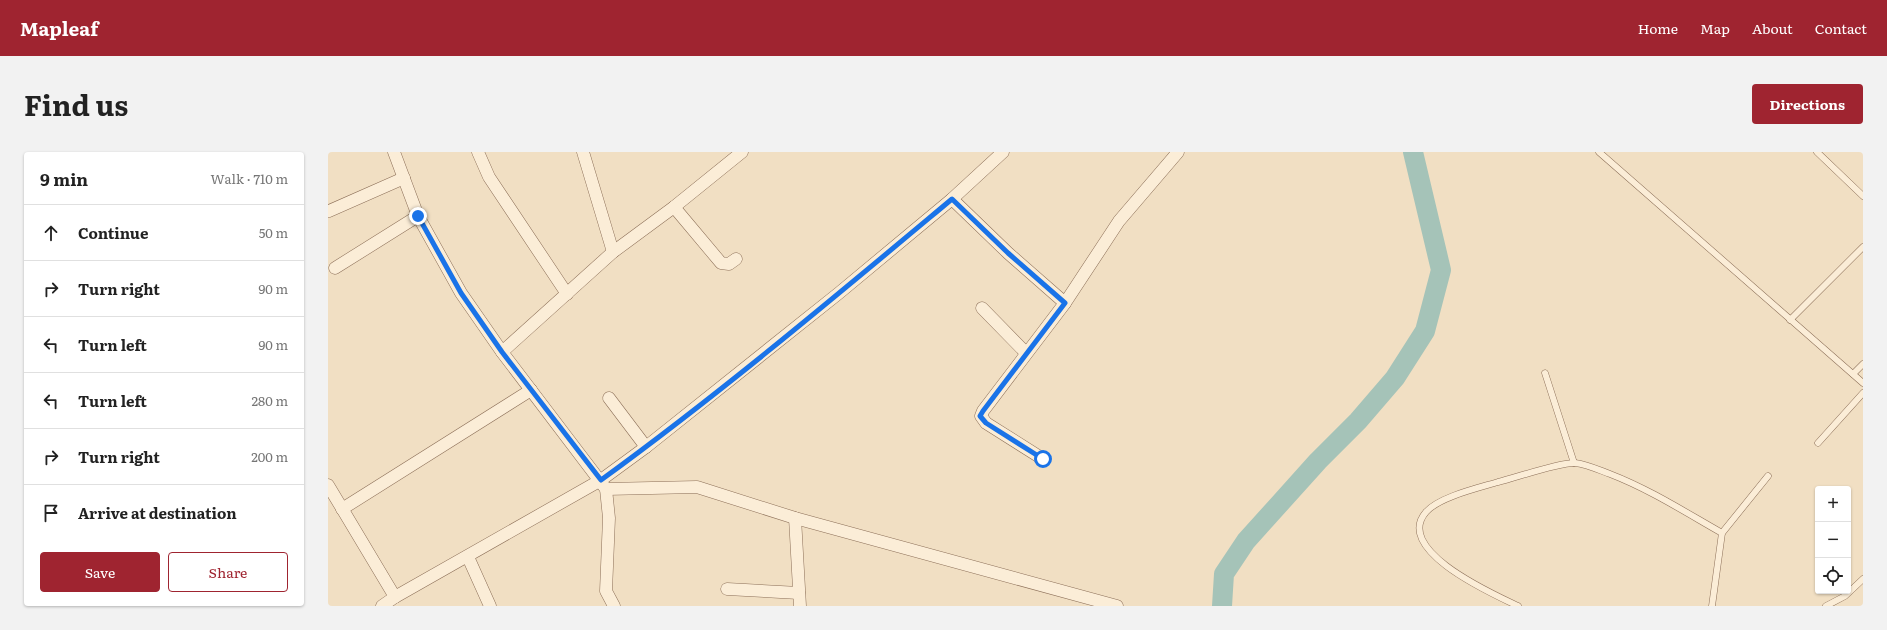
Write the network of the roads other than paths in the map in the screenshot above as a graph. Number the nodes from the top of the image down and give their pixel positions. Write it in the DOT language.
graph roads {
  1 [pos="394,152"];
  2 [pos="478,152"];
  3 [pos="583,152"];
  4 [pos="742,152"];
  5 [pos="1003,152"];
  6 [pos="1178,152"];
  7 [pos="1599,152"];
  8 [pos="1817,152"];
  9 [pos="404,178"];
  10 [pos="1863,196"];
  11 [pos="952,199"];
  12 [pos="674,207"];
  13 [pos="329,212"];
  14 [pos="418,216"];
  15 [pos="1863,246"];
  16 [pos="613,252"];
  17 [pos="736,259"];
  18 [pos="335,268"];
  19 [pos="567,294"];
  20 [pos="1065,303"];
  21 [pos="982,308"];
  22 [pos="1790,320"];
  23 [pos="502,352"];
  24 [pos="1026,353"];
  25 [pos="1863,364"];
  26 [pos="1545,374"];
  27 [pos="1853,374"];
  28 [pos="1863,383"];
  29 [pos="532,390"];
  30 [pos="1863,393"];
  31 [pos="609,398"];
  32 [pos="1818,443"];
  33 [pos="646,447"];
  34 [pos="1043,459"];
  35 [pos="1574,463"];
  36 [pos="1768,476"];
  37 [pos="328,485"];
  38 [pos="603,485"];
  39 [pos="342,509"];
  40 [pos="795,518"];
  41 [pos="1722,533"];
  42 [pos="468,557"];
  43 [pos="1863,579"];
  44 [pos="727,589"];
  45 [pos="799,593"];
  46 [pos="395,597"];
  47 [pos="382,606"];
  48 [pos="490,606"];
  49 [pos="614,606"];
  50 [pos="800,606"];
  51 [pos="1117,606"];
  52 [pos="1518,606"];
  53 [pos="1712,606"];
  54 [pos="1826,606"];
  1 -- 9 [label="street"];
  2 -- 19 [label="street"];
  3 -- 16 [label="street"];
  4 -- 12 [label="street"];
  5 -- 11 [label="street"];
  6 -- 20 [label="street"];
  7 -- 22 [label="lane"];
  8 -- 10 [label="lane"];
  9 -- 13 [label="street"];
  9 -- 14 [label="street"];
  11 -- 20 [label="street"];
  11 -- 33 [label="street"];
  12 -- 16 [label="street"];
  12 -- 17 [label="street"];
  14 -- 18 [label="street"];
  14 -- 23 [label="street"];
  15 -- 22 [label="lane"];
  16 -- 19 [label="street"];
  19 -- 23 [label="street"];
  20 -- 24 [label="street"];
  21 -- 24 [label="street"];
  22 -- 27 [label="lane"];
  23 -- 29 [label="street"];
  24 -- 34 [label="street"];
  25 -- 27 [label="lane"];
  26 -- 35 [label="lane"];
  27 -- 28 [label="lane"];
  29 -- 38 [label="street"];
  29 -- 39 [label="street"];
  30 -- 32 [label="lane"];
  31 -- 33 [label="street"];
  33 -- 38 [label="street"];
  35 -- 41 [label="lane"];
  35 -- 52 [label="lane"];
  36 -- 41 [label="lane"];
  37 -- 39 [label="street"];
  38 -- 40 [label="street"];
  38 -- 42 [label="street"];
  38 -- 49 [label="street"];
  39 -- 46 [label="street"];
  40 -- 45 [label="street"];
  40 -- 51 [label="street"];
  41 -- 53 [label="lane"];
  42 -- 46 [label="street"];
  42 -- 48 [label="street"];
  43 -- 54 [label="lane"];
  44 -- 45 [label="street"];
  45 -- 50 [label="street"];
  46 -- 47 [label="street"];
}
